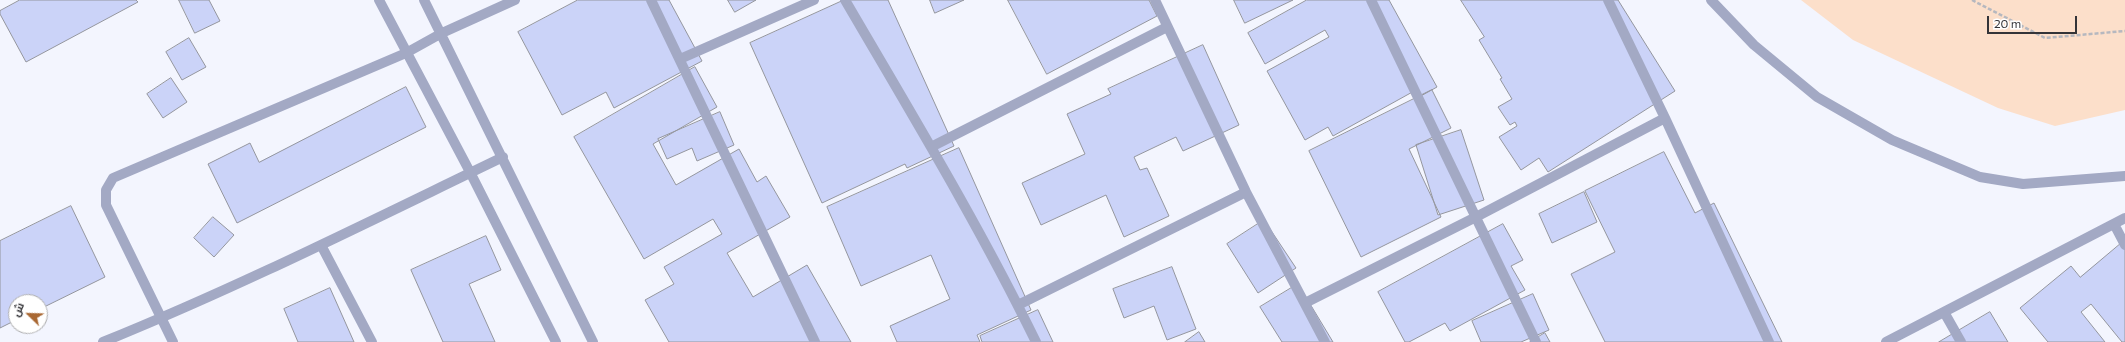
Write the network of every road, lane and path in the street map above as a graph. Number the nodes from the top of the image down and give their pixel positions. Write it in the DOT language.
graph roads {
  1 [pos="379,0"];
  2 [pos="424,0"];
  3 [pos="515,0"];
  4 [pos="651,0"];
  5 [pos="814,0"];
  6 [pos="845,0"];
  7 [pos="1155,0"];
  8 [pos="1371,0"];
  9 [pos="1608,0"];
  10 [pos="1711,0"];
  11 [pos="1972,0"];
  12 [pos="1167,27"];
  13 [pos="2125,31"];
  14 [pos="442,33"];
  15 [pos="406,52"];
  16 [pos="680,59"];
  17 [pos="1665,118"];
  18 [pos="931,147"];
  19 [pos="502,157"];
  20 [pos="470,172"];
  21 [pos="2125,176"];
  22 [pos="1246,192"];
  23 [pos="1476,217"];
  24 [pos="2125,218"];
  25 [pos="2114,224"];
  26 [pos="321,245"];
  27 [pos="2125,245"];
  28 [pos="1305,303"];
  29 [pos="1018,305"];
  30 [pos="1944,312"];
  31 [pos="161,319"];
  32 [pos="103,342"];
  33 [pos="173,342"];
  34 [pos="372,342"];
  35 [pos="556,342"];
  36 [pos="593,342"];
  37 [pos="815,342"];
  38 [pos="1036,342"];
  39 [pos="1324,342"];
  40 [pos="1536,342"];
  41 [pos="1769,342"];
  42 [pos="1886,342"];
  43 [pos="1961,342"];
  1 -- 15 [label="street"];
  2 -- 14 [label="street"];
  3 -- 14 [label="street"];
  4 -- 16 [label="street"];
  5 -- 16 [label="street"];
  6 -- 18 [label="street"];
  7 -- 12 [label="street"];
  8 -- 23 [label="street"];
  9 -- 17 [label="street"];
  10 -- 21 [label="street"];
  11 -- 13 [label="path"];
  12 -- 18 [label="street"];
  12 -- 22 [label="street"];
  14 -- 15 [label="street"];
  14 -- 19 [label="street"];
  15 -- 20 [label="street"];
  15 -- 31 [label="street"];
  16 -- 37 [label="street"];
  17 -- 23 [label="street"];
  17 -- 41 [label="street"];
  18 -- 29 [label="street"];
  19 -- 20 [label="street"];
  19 -- 36 [label="street"];
  20 -- 26 [label="street"];
  20 -- 35 [label="street"];
  22 -- 28 [label="street"];
  22 -- 29 [label="street"];
  23 -- 28 [label="street"];
  23 -- 40 [label="street"];
  24 -- 25 [label="street"];
  25 -- 27 [label="street"];
  25 -- 30 [label="street"];
  26 -- 31 [label="street"];
  26 -- 34 [label="street"];
  28 -- 39 [label="street"];
  29 -- 38 [label="street"];
  30 -- 42 [label="street"];
  30 -- 43 [label="street"];
  31 -- 32 [label="street"];
  31 -- 33 [label="street"];
}
